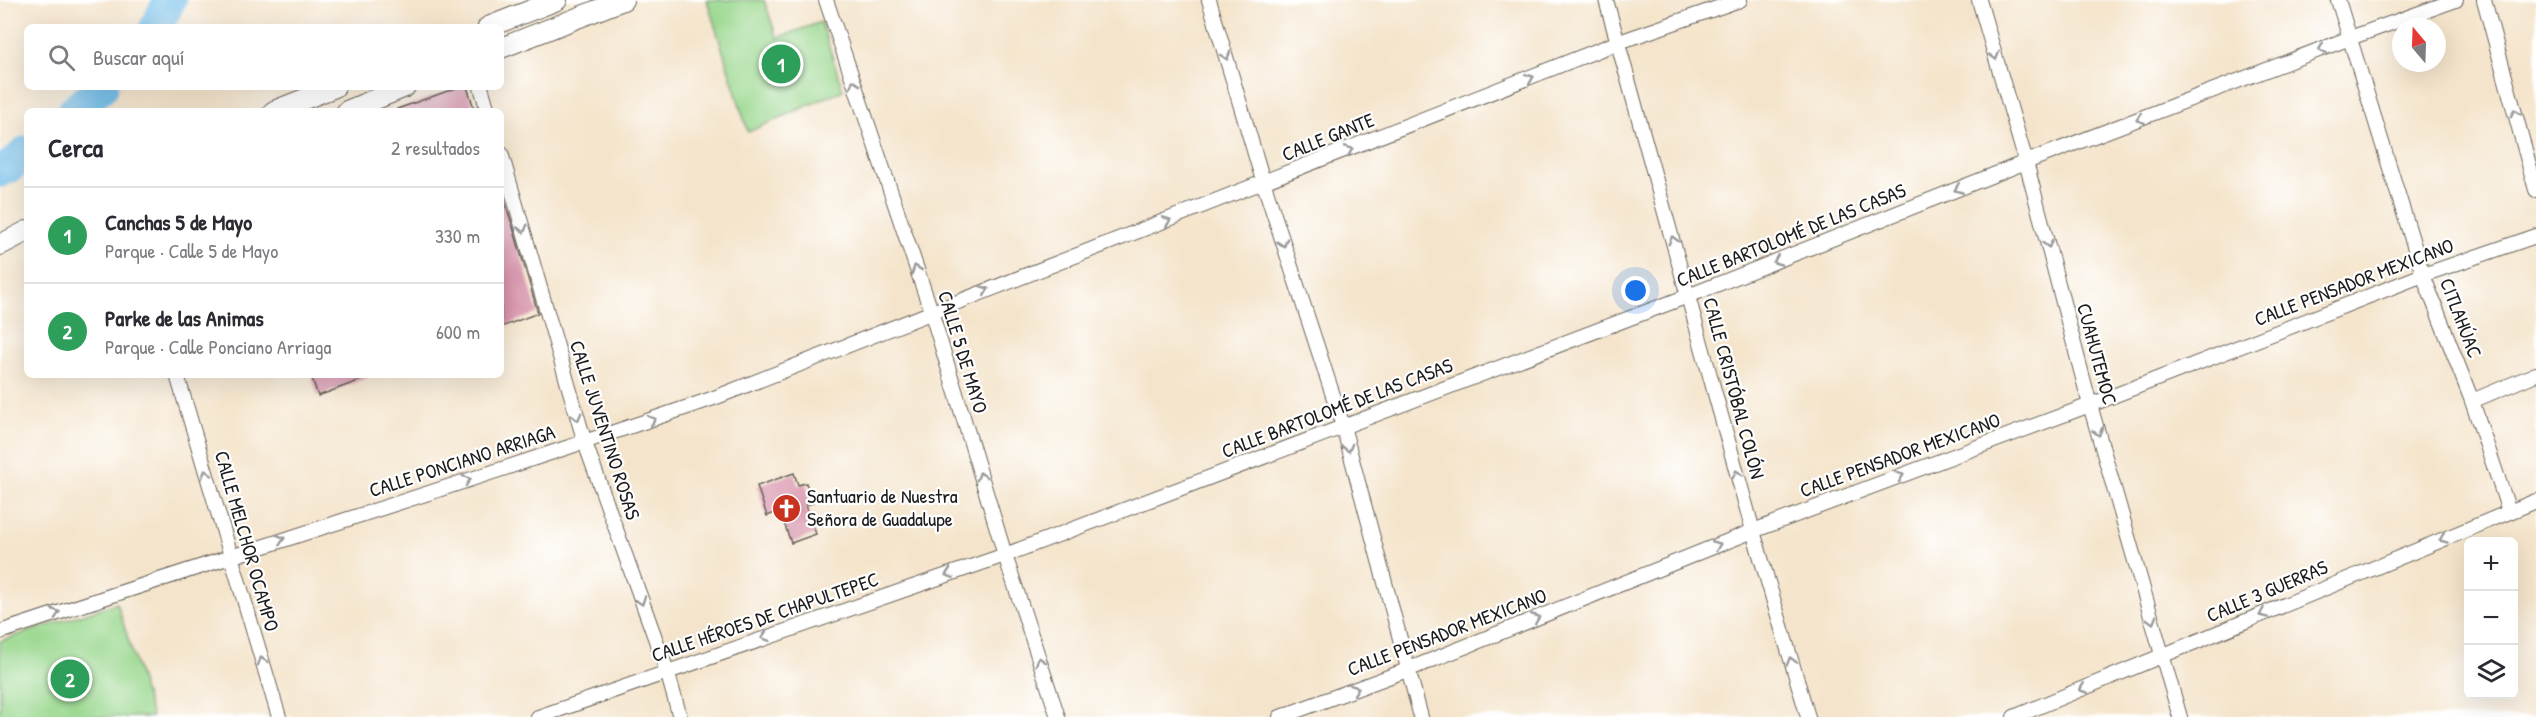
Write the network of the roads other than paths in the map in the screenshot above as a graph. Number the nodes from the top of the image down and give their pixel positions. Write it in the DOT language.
graph roads {
  1 [pos="557,0"];
  2 [pos="623,0"];
  3 [pos="826,0"];
  4 [pos="1209,0"];
  5 [pos="1606,0"];
  6 [pos="1740,0"];
  7 [pos="1979,0"];
  8 [pos="2338,0"];
  9 [pos="2456,0"];
  10 [pos="2484,0"];
  11 [pos="496,24"];
  12 [pos="2350,38"];
  13 [pos="1619,42"];
  14 [pos="504,47"];
  15 [pos="327,90"];
  16 [pos="398,90"];
  17 [pos="482,90"];
  18 [pos="282,108"];
  19 [pos="354,108"];
  20 [pos="487,108"];
  21 [pos="2026,162"];
  22 [pos="504,163"];
  23 [pos="1264,184"];
  24 [pos="2536,190"];
  25 [pos="24,233"];
  26 [pos="2536,236"];
  27 [pos="0,245"];
  28 [pos="2423,275"];
  29 [pos="1688,296"];
  30 [pos="931,311"];
  31 [pos="2536,375"];
  32 [pos="178,378"];
  33 [pos="2472,401"];
  34 [pos="2090,405"];
  35 [pos="1342,426"];
  36 [pos="585,443"];
  37 [pos="2536,501"];
  38 [pos="2510,511"];
  39 [pos="1753,531"];
  40 [pos="230,555"];
  41 [pos="1005,555"];
  42 [pos="0,632"];
  43 [pos="2163,656"];
  44 [pos="1407,670"];
  45 [pos="667,671"];
  46 [pos="279,717"];
  47 [pos="538,717"];
  48 [pos="680,717"];
  49 [pos="1058,717"];
  50 [pos="1280,717"];
  51 [pos="1421,717"];
  52 [pos="1808,717"];
  53 [pos="2014,717"];
  54 [pos="2180,717"];
  1 -- 11 [label="street"];
  2 -- 14 [label="street"];
  30 -- 3 [label="street, CALLE 5 DE MAYO, one-way"];
  4 -- 23 [label="street, one-way"];
  5 -- 13 [label="street, CALLE CRISTÓBAL COLÓN"];
  6 -- 13 [label="street, CALLE GANTE"];
  7 -- 21 [label="street, CUAHUTEMOC, one-way"];
  8 -- 12 [label="street, CITLAHÚAC"];
  9 -- 12 [label="street, CALLE BARTOLOMÉ DE LAS CASAS"];
  24 -- 10 [label="street, one-way"];
  12 -- 21 [label="street, CALLE BARTOLOMÉ DE LAS CASAS, one-way"];
  12 -- 28 [label="street, CITLAHÚAC"];
  23 -- 13 [label="street, CALLE GANTE, one-way"];
  29 -- 13 [label="street, CALLE CRISTÓBAL COLÓN, one-way"];
  15 -- 18 [label="street"];
  16 -- 19 [label="street"];
  17 -- 20 [label="street"];
  21 -- 29 [label="street, CALLE BARTOLOMÉ DE LAS CASAS, one-way"];
  21 -- 34 [label="street, CUAHUTEMOC, one-way"];
  22 -- 36 [label="street, CALLE JUVENTINO ROSAS, one-way"];
  30 -- 23 [label="street, CALLE GANTE, one-way"];
  23 -- 35 [label="street, one-way"];
  25 -- 27 [label="street"];
  26 -- 28 [label="street, CALLE PENSADOR MEXICANO"];
  28 -- 33 [label="street, CITLAHÚAC"];
  28 -- 34 [label="street, CALLE PENSADOR MEXICANO"];
  29 -- 35 [label="street, CALLE BARTOLOMÉ DE LAS CASAS"];
  39 -- 29 [label="street, CALLE CRISTÓBAL COLÓN, one-way"];
  36 -- 30 [label="street, CALLE PONCIANO ARRIAGA, one-way"];
  41 -- 30 [label="street, CALLE 5 DE MAYO, one-way"];
  31 -- 33 [label="street"];
  40 -- 32 [label="street, CALLE MELCHOR OCAMPO, one-way"];
  33 -- 38 [label="street, CITLAHÚAC"];
  39 -- 34 [label="street, CALLE PENSADOR MEXICANO, one-way"];
  34 -- 43 [label="street, CUAHUTEMOC, one-way"];
  35 -- 41 [label="street, CALLE BARTOLOMÉ DE LAS CASAS"];
  35 -- 44 [label="street, one-way"];
  40 -- 36 [label="street, CALLE PONCIANO ARRIAGA, one-way"];
  36 -- 45 [label="street, CALLE JUVENTINO ROSAS, one-way"];
  37 -- 38 [label="street, CALLE 3 GUERRAS"];
  38 -- 43 [label="street, CALLE 3 GUERRAS, one-way"];
  44 -- 39 [label="street, CALLE PENSADOR MEXICANO, one-way"];
  52 -- 39 [label="street, CALLE CRISTÓBAL COLÓN, one-way"];
  42 -- 40 [label="street, CALLE PONCIANO ARRIAGA, one-way"];
  46 -- 40 [label="street, CALLE MELCHOR OCAMPO, one-way"];
  41 -- 45 [label="street, CALLE HÉROES DE CHAPULTEPEC, one-way"];
  49 -- 41 [label="street, CALLE 5 DE MAYO, one-way"];
  43 -- 53 [label="street, CALLE 3 GUERRAS, one-way"];
  43 -- 54 [label="street, CUAHUTEMOC"];
  50 -- 44 [label="street, CALLE PENSADOR MEXICANO, one-way"];
  44 -- 51 [label="street"];
  45 -- 47 [label="street, CALLE HÉROES DE CHAPULTEPEC"];
  45 -- 48 [label="street, CALLE JUVENTINO ROSAS"];
}
